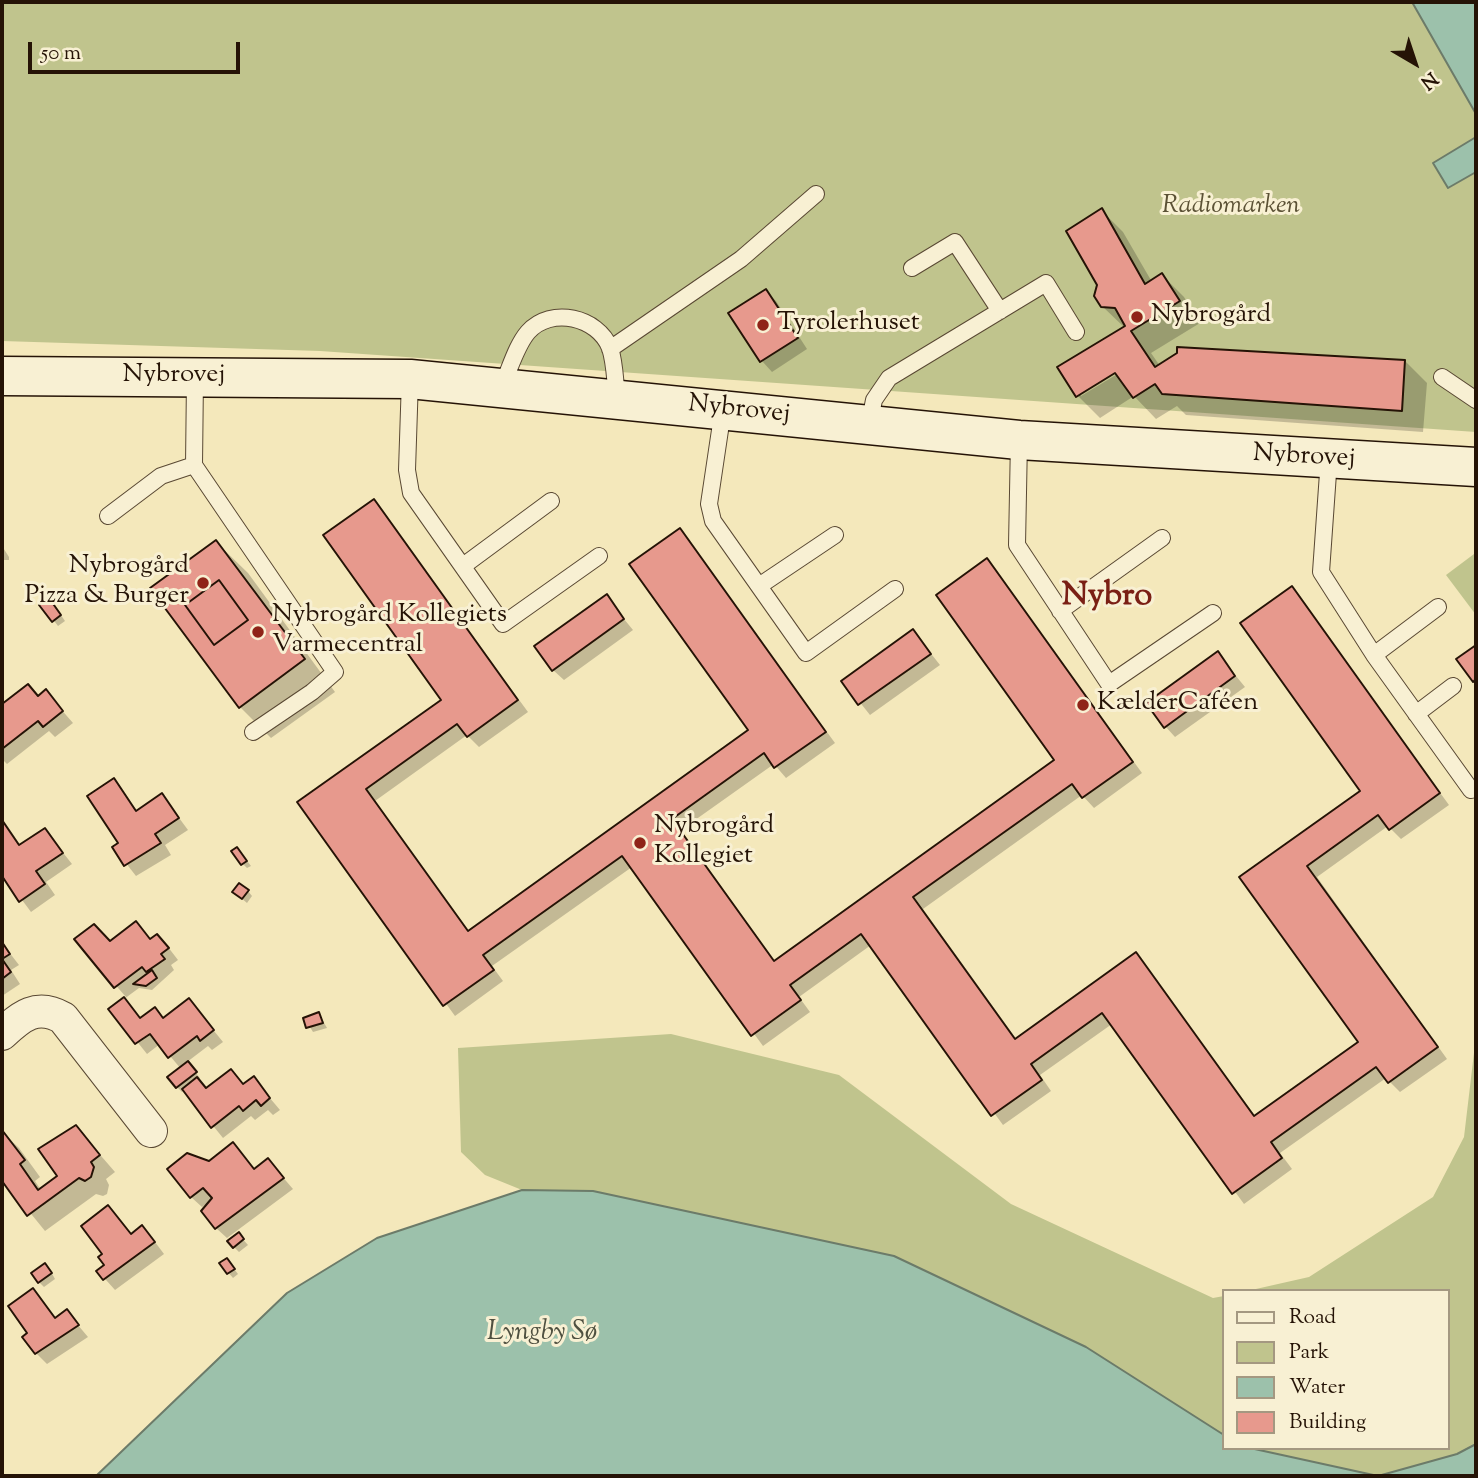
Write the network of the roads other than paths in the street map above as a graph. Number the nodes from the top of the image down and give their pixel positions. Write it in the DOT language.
graph roads {
  1 [pos="816,194"];
  2 [pos="912,268"];
  3 [pos="1000,311"];
  4 [pos="1076,332"];
  5 [pos="610,349"];
  6 [pos="2,376"];
  7 [pos="1442,377"];
  8 [pos="195,378"];
  9 [pos="410,379"];
  10 [pos="502,386"];
  11 [pos="618,397"];
  12 [pos="1476,400"];
  13 [pos="723,410"];
  14 [pos="869,425"];
  15 [pos="1019,440"];
  16 [pos="1329,459"];
  17 [pos="194,465"];
  18 [pos="1476,467"];
  19 [pos="551,502"];
  20 [pos="108,516"];
  21 [pos="835,535"];
  22 [pos="1162,538"];
  23 [pos="599,556"];
  24 [pos="463,566"];
  25 [pos="759,586"];
  26 [pos="895,589"];
  27 [pos="1438,607"];
  28 [pos="1060,611"];
  29 [pos="1213,613"];
  30 [pos="1374,655"];
  31 [pos="1453,686"];
  32 [pos="1416,714"];
  33 [pos="253,733"];
  34 [pos="1471,790"];
  35 [pos="2,1034"];
  36 [pos="151,1131"];
  1 -- 5 [label="lane"];
  2 -- 3 [label="lane"];
  3 -- 4 [label="lane"];
  3 -- 14 [label="lane"];
  5 -- 10 [label="lane"];
  5 -- 11 [label="lane"];
  6 -- 8 [label="street, Nybrovej"];
  7 -- 12 [label="lane"];
  8 -- 9 [label="street, Nybrovej"];
  8 -- 17 [label="lane"];
  9 -- 10 [label="street, Nybrovej"];
  9 -- 24 [label="lane"];
  10 -- 11 [label="street, Nybrovej"];
  11 -- 13 [label="street, Nybrovej"];
  13 -- 14 [label="street, Nybrovej"];
  13 -- 25 [label="lane"];
  14 -- 15 [label="street, Nybrovej"];
  15 -- 16 [label="street, Nybrovej"];
  15 -- 28 [label="lane"];
  16 -- 18 [label="street, Nybrovej"];
  16 -- 30 [label="lane"];
  17 -- 20 [label="lane"];
  17 -- 33 [label="lane"];
  19 -- 24 [label="lane"];
  21 -- 25 [label="lane"];
  22 -- 28 [label="lane"];
  23 -- 24 [label="lane"];
  25 -- 26 [label="lane"];
  27 -- 30 [label="lane"];
  28 -- 29 [label="lane"];
  30 -- 32 [label="lane"];
  31 -- 32 [label="lane"];
  32 -- 34 [label="lane"];
  35 -- 36 [label="street"];
}
